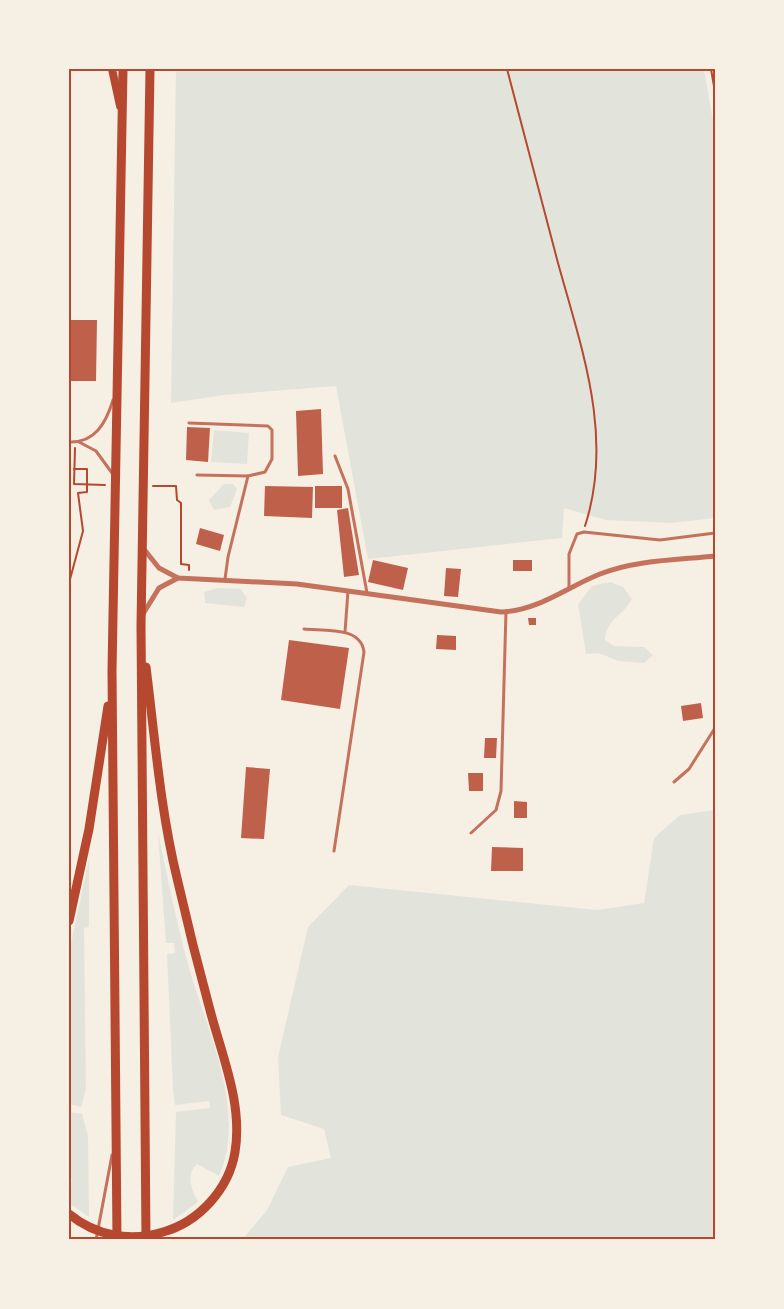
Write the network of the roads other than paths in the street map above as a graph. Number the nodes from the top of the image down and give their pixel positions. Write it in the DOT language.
graph roads {
  1 [pos="112,69"];
  2 [pos="123,69"];
  3 [pos="150,69"];
  4 [pos="122,117"];
  5 [pos="117,375"];
  6 [pos="189,423"];
  7 [pos="69,442"];
  8 [pos="77,442"];
  9 [pos="335,456"];
  10 [pos="197,475"];
  11 [pos="248,476"];
  12 [pos="115,480"];
  13 [pos="715,533"];
  14 [pos="142,546"];
  15 [pos="715,556"];
  16 [pos="178,578"];
  17 [pos="225,579"];
  18 [pos="568,590"];
  19 [pos="348,591"];
  20 [pos="367,594"];
  21 [pos="506,611"];
  22 [pos="141,621"];
  23 [pos="304,629"];
  24 [pos="345,632"];
  25 [pos="112,671"];
  26 [pos="715,728"];
  27 [pos="674,782"];
  28 [pos="471,833"];
  29 [pos="334,851"];
  30 [pos="69,921"];
  31 [pos="116,1135"];
  32 [pos="69,1214"];
  33 [pos="96,1240"];
  34 [pos="117,1240"];
  35 [pos="146,1240"];
  1 -- 4 [label="main road"];
  2 -- 4 [label="highway"];
  3 -- 14 [label="highway"];
  4 -- 5 [label="highway"];
  5 -- 8 [label="lane"];
  5 -- 12 [label="highway"];
  6 -- 11 [label="lane"];
  7 -- 8 [label="lane"];
  8 -- 12 [label="lane"];
  9 -- 20 [label="lane"];
  10 -- 11 [label="lane"];
  11 -- 17 [label="lane"];
  12 -- 25 [label="highway"];
  13 -- 18 [label="lane"];
  14 -- 16 [label="street"];
  14 -- 22 [label="highway"];
  15 -- 18 [label="street"];
  16 -- 17 [label="street"];
  16 -- 22 [label="street"];
  17 -- 19 [label="street"];
  18 -- 21 [label="street"];
  19 -- 20 [label="street"];
  19 -- 24 [label="lane"];
  20 -- 21 [label="street"];
  21 -- 28 [label="lane"];
  22 -- 32 [label="highway"];
  22 -- 35 [label="highway"];
  23 -- 24 [label="lane"];
  24 -- 29 [label="lane"];
  25 -- 30 [label="highway"];
  25 -- 31 [label="highway"];
  26 -- 27 [label="lane"];
  31 -- 33 [label="lane"];
  31 -- 34 [label="highway"];
}
